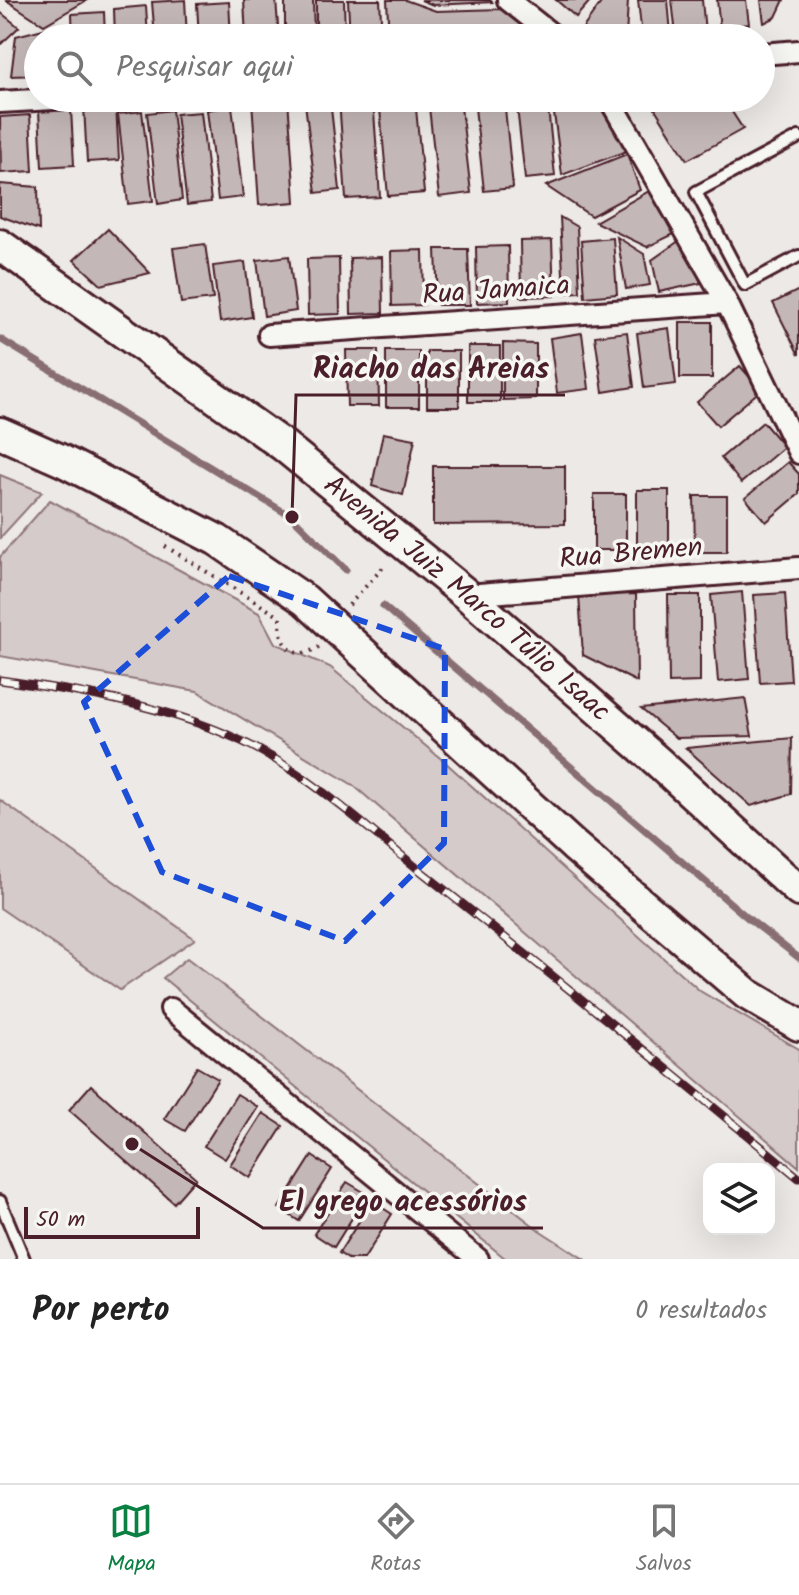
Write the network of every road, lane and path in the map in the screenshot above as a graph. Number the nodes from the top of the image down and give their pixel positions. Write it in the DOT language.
graph roads {
  1 [pos="508,0"];
  2 [pos="538,24"];
  3 [pos="799,51"];
  4 [pos="775,53"];
  5 [pos="24,101"];
  6 [pos="0,102"];
  7 [pos="617,112"];
  8 [pos="799,137"];
  9 [pos="0,245"];
  10 [pos="799,256"];
  11 [pos="727,303"];
  12 [pos="269,335"];
  13 [pos="0,433"];
  14 [pos="799,453"];
  15 [pos="391,559"];
  16 [pos="799,568"];
  17 [pos="467,595"];
  18 [pos="344,610"];
  19 [pos="799,891"];
  20 [pos="171,1009"];
  21 [pos="799,1025"];
  22 [pos="0,1201"];
  23 [pos="24,1259"];
  24 [pos="478,1259"];
  1 -- 2 [label="street"];
  3 -- 4 [label="street"];
  5 -- 6 [label="street"];
  7 -- 11 [label="street"];
  8 -- 10 [label="lane"];
  9 -- 17 [label="main road, Avenida Juiz Marco Túlio Isaac"];
  11 -- 12 [label="street, Rua Jamaica"];
  11 -- 14 [label="street"];
  13 -- 21 [label="main road"];
  15 -- 18 [label="path"];
  16 -- 17 [label="street, Rua Bremen"];
  17 -- 19 [label="main road, Avenida Juiz Marco Túlio Isaac"];
  20 -- 24 [label="street"];
  22 -- 23 [label="lane"];
}
